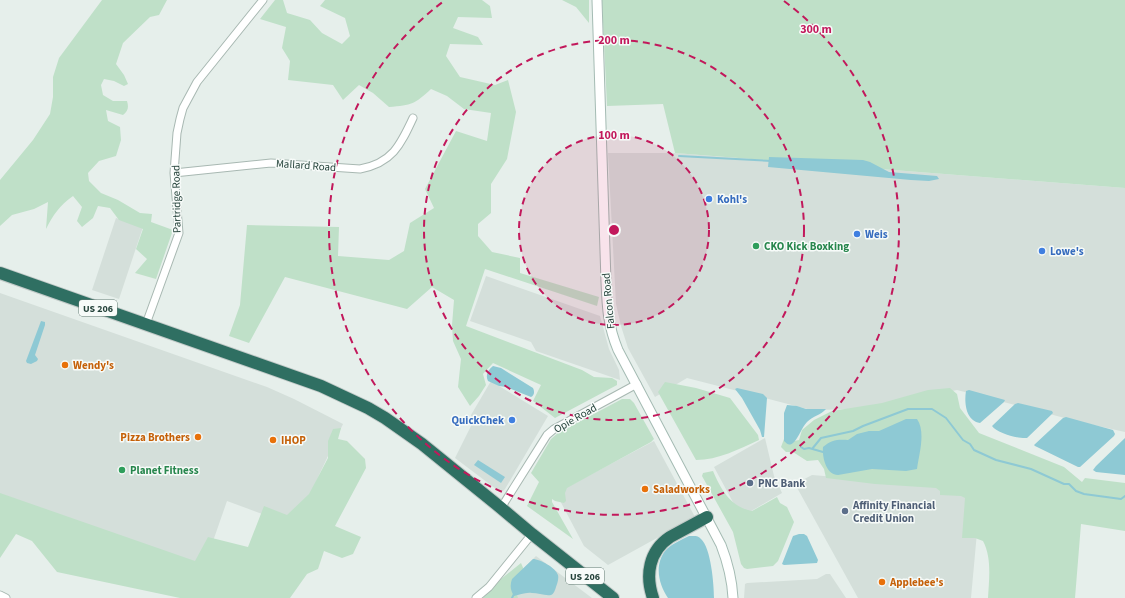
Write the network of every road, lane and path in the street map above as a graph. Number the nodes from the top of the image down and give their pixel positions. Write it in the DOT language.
graph roads {
  1 [pos="263,0"];
  2 [pos="597,0"];
  3 [pos="413,118"];
  4 [pos="174,173"];
  5 [pos="0,273"];
  6 [pos="146,324"];
  7 [pos="637,384"];
  8 [pos="501,508"];
  9 [pos="707,517"];
  10 [pos="532,534"];
  11 [pos="0,595"];
  12 [pos="6,598"];
  13 [pos="476,598"];
  14 [pos="613,598"];
  15 [pos="653,598"];
  16 [pos="733,598"];
  1 -- 4 [label="street, Partridge Road"];
  2 -- 7 [label="street, Falcon Road"];
  3 -- 4 [label="street, Mallard Road"];
  4 -- 6 [label="street, Partridge Road"];
  5 -- 6 [label="highway, US 206"];
  6 -- 8 [label="highway, US 206"];
  7 -- 8 [label="street, Opie Road"];
  7 -- 9 [label="street, Falcon Road"];
  8 -- 10 [label="highway, US 206"];
  9 -- 15 [label="highway"];
  9 -- 16 [label="street, Falcon Road"];
  10 -- 13 [label="street"];
  10 -- 14 [label="highway, US 206"];
  11 -- 12 [label="street"];
}
